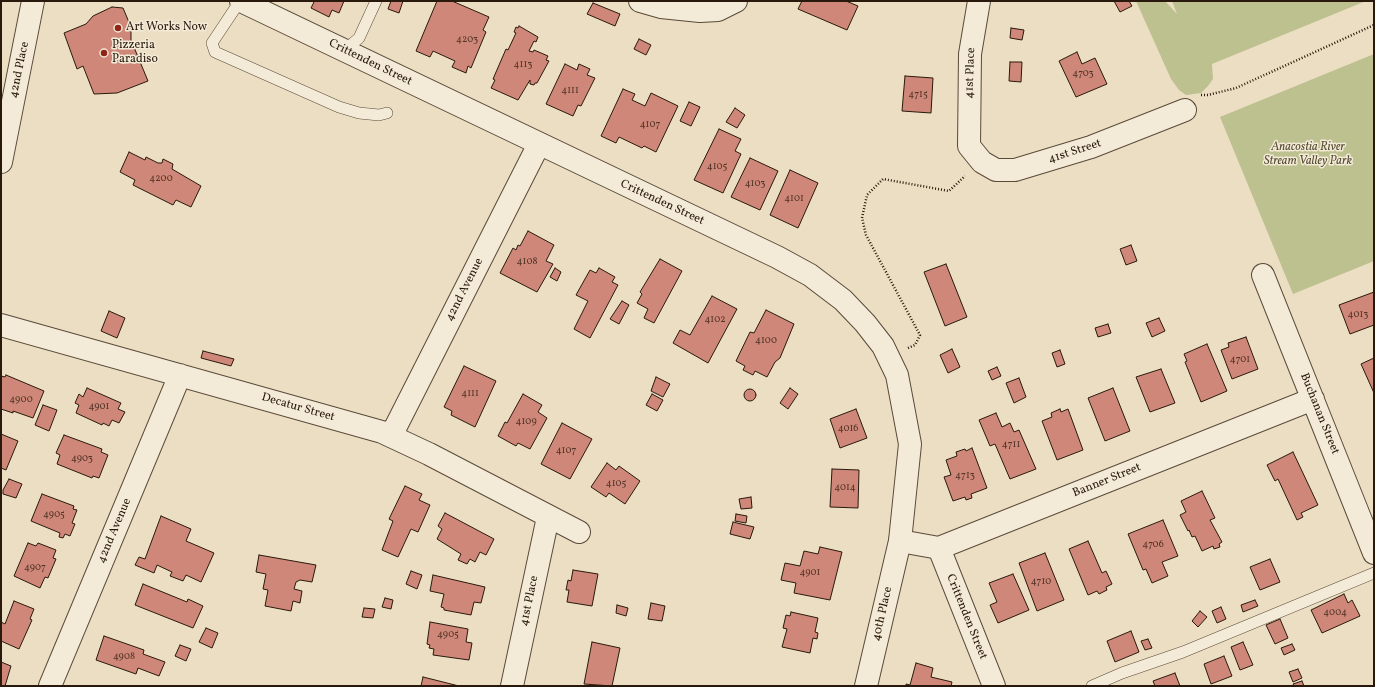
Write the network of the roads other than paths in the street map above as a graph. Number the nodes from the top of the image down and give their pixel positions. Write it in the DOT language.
graph roads {
  1 [pos="34,1"];
  2 [pos="376,1"];
  3 [pos="640,1"];
  4 [pos="736,1"];
  5 [pos="979,1"];
  6 [pos="245,2"];
  7 [pos="345,50"];
  8 [pos="1185,110"];
  9 [pos="387,113"];
  10 [pos="5,123"];
  11 [pos="539,144"];
  12 [pos="970,146"];
  13 [pos="1,162"];
  14 [pos="1263,275"];
  15 [pos="1,325"];
  16 [pos="180,375"];
  17 [pos="1313,399"];
  18 [pos="391,436"];
  19 [pos="548,517"];
  20 [pos="578,532"];
  21 [pos="900,541"];
  22 [pos="939,548"];
  23 [pos="1374,553"];
  24 [pos="1374,573"];
  25 [pos="50,686"];
  26 [pos="512,686"];
  27 [pos="866,686"];
  28 [pos="994,686"];
  29 [pos="1092,686"];
  1 -- 10 [label="street, 42nd Place"];
  2 -- 7 [label="lane"];
  3 -- 4 [label="street"];
  5 -- 12 [label="street, 41st Place"];
  6 -- 7 [label="street, Crittenden Street"];
  6 -- 9 [label="lane"];
  7 -- 11 [label="street, Crittenden Street"];
  8 -- 12 [label="street, 41st Street"];
  10 -- 13 [label="street, 42nd Place"];
  11 -- 18 [label="street, 42nd Avenue"];
  11 -- 21 [label="street, Crittenden Street"];
  14 -- 17 [label="street, Buchanan Street"];
  15 -- 16 [label="street, Decatur Street"];
  16 -- 18 [label="street, Decatur Street"];
  16 -- 25 [label="street, 42nd Avenue"];
  17 -- 22 [label="street, Banner Street"];
  17 -- 23 [label="street, Buchanan Street"];
  18 -- 19 [label="street, Decatur Street"];
  19 -- 20 [label="street, Decatur Street"];
  19 -- 26 [label="street, 41st Place"];
  21 -- 22 [label="street"];
  21 -- 27 [label="street, 40th Place"];
  22 -- 28 [label="street, Crittenden Street"];
  24 -- 29 [label="lane"];
}
